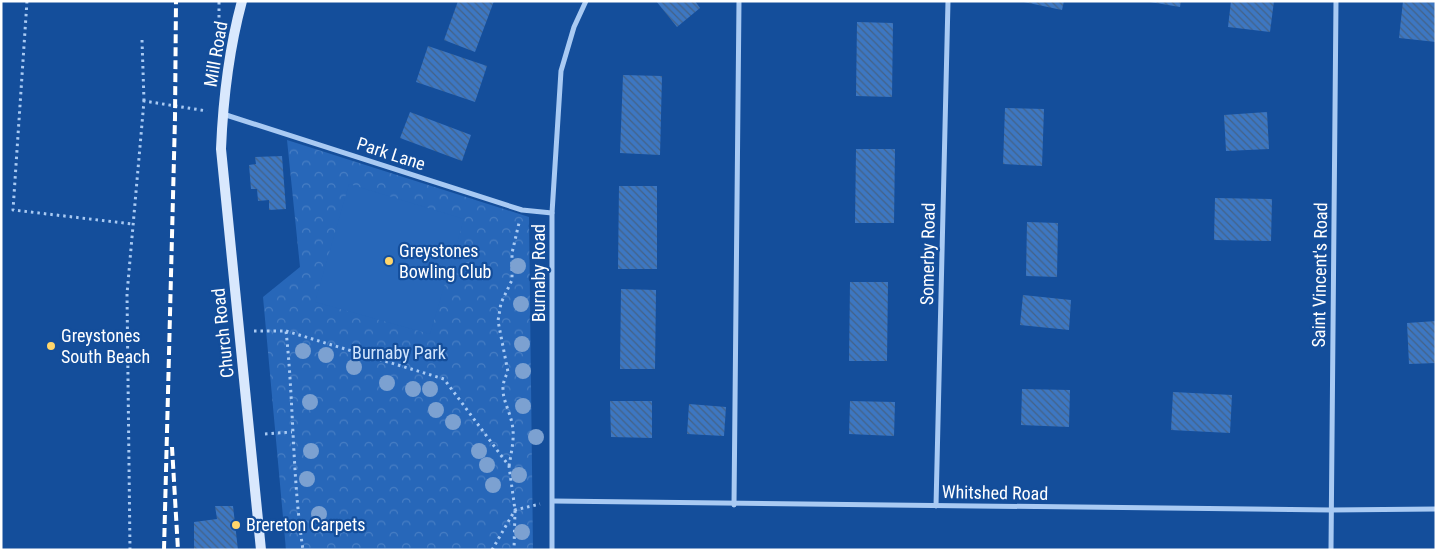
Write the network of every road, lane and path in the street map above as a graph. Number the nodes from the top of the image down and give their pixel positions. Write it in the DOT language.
graph roads {
  1 [pos="27,1"];
  2 [pos="242,1"];
  3 [pos="586,1"];
  4 [pos="739,1"];
  5 [pos="948,1"];
  6 [pos="1336,1"];
  7 [pos="142,40"];
  8 [pos="144,101"];
  9 [pos="223,113"];
  10 [pos="522,210"];
  11 [pos="552,213"];
  12 [pos="133,224"];
  13 [pos="286,331"];
  14 [pos="239,332"];
  15 [pos="292,432"];
  16 [pos="250,435"];
  17 [pos="509,466"];
  18 [pos="553,502"];
  19 [pos="734,504"];
  20 [pos="936,506"];
  21 [pos="1436,509"];
  22 [pos="515,510"];
  23 [pos="1331,510"];
  24 [pos="130,550"];
  25 [pos="261,550"];
  26 [pos="303,550"];
  27 [pos="492,550"];
  28 [pos="514,550"];
  29 [pos="552,550"];
  30 [pos="1330,550"];
  1 -- 12 [label="path"];
  2 -- 9 [label="main road, Mill Road"];
  3 -- 11 [label="street, Burnaby Road"];
  4 -- 19 [label="street"];
  5 -- 20 [label="street, Somerby Road"];
  6 -- 23 [label="street, Saint Vincent's Road"];
  7 -- 8 [label="path"];
  8 -- 9 [label="path"];
  8 -- 12 [label="path"];
  9 -- 10 [label="street, Park Lane"];
  9 -- 14 [label="main road, Church Road"];
  10 -- 11 [label="street, Park Lane"];
  10 -- 17 [label="path"];
  11 -- 18 [label="street, Burnaby Road"];
  12 -- 24 [label="path"];
  13 -- 14 [label="path"];
  13 -- 15 [label="path"];
  13 -- 17 [label="path"];
  14 -- 16 [label="main road, Church Road"];
  15 -- 16 [label="path"];
  15 -- 26 [label="path"];
  16 -- 25 [label="main road, Church Road"];
  17 -- 22 [label="path"];
  18 -- 19 [label="street, Whitshed Road"];
  18 -- 22 [label="path"];
  18 -- 29 [label="street, Burnaby Road"];
  19 -- 20 [label="street, Whitshed Road"];
  20 -- 23 [label="street, Whitshed Road"];
  21 -- 23 [label="street, Whitshed Road"];
  22 -- 27 [label="path"];
  22 -- 28 [label="path"];
  23 -- 30 [label="street, Saint Vincent's Road"];
}
